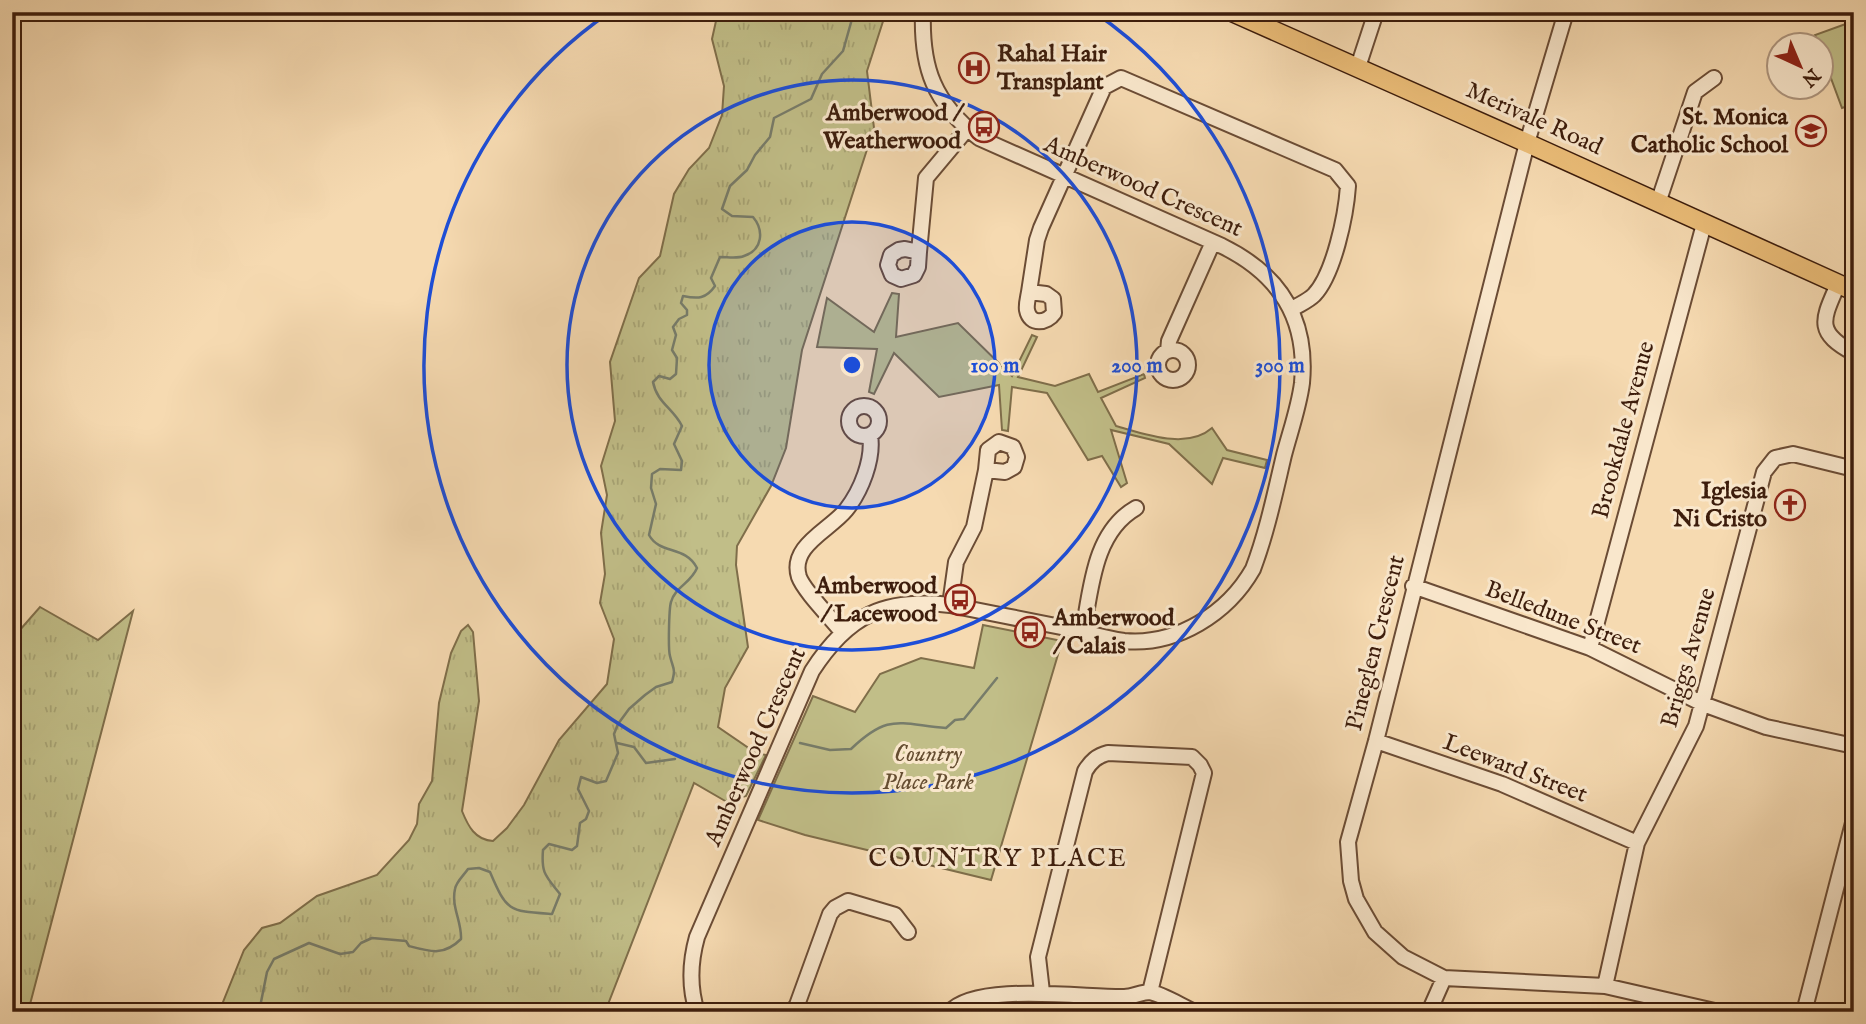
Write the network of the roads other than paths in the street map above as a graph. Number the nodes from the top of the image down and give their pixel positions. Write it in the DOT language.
graph roads {
  1 [pos="923,12"];
  2 [pos="1232,12"];
  3 [pos="1376,12"];
  4 [pos="1566,12"];
  5 [pos="1357,67"];
  6 [pos="1714,78"];
  7 [pos="967,129"];
  8 [pos="1527,142"];
  9 [pos="1064,177"];
  10 [pos="1658,202"];
  11 [pos="1704,224"];
  12 [pos="1213,242"];
  13 [pos="919,253"];
  14 [pos="1846,287"];
  15 [pos="1029,292"];
  16 [pos="1290,310"];
  17 [pos="1168,351"];
  18 [pos="1854,353"];
  19 [pos="870,435"];
  20 [pos="1854,469"];
  21 [pos="986,470"];
  22 [pos="1136,508"];
  23 [pos="1413,586"];
  24 [pos="950,605"];
  25 [pos="842,632"];
  26 [pos="1083,632"];
  27 [pos="1590,648"];
  28 [pos="1703,704"];
  29 [pos="1376,741"];
  30 [pos="1854,746"];
  31 [pos="1854,819"];
  32 [pos="1637,843"];
  33 [pos="908,932"];
  34 [pos="1444,978"];
  35 [pos="1605,986"];
  36 [pos="1042,992"];
  37 [pos="1150,992"];
  38 [pos="1125,1005"];
  39 [pos="697,1012"];
  40 [pos="792,1012"];
  41 [pos="950,1012"];
  42 [pos="1195,1012"];
  43 [pos="1429,1012"];
  44 [pos="1719,1012"];
  45 [pos="1804,1012"];
  1 -- 7 [label="street, Amberwood Crescent"];
  2 -- 5 [label="main road, Merivale Road"];
  3 -- 5 [label="street"];
  4 -- 8 [label="street, Pineglen Crescent"];
  5 -- 8 [label="main road, Merivale Road"];
  6 -- 10 [label="street"];
  7 -- 9 [label="street, Amberwood Crescent"];
  7 -- 13 [label="street"];
  8 -- 10 [label="main road, Merivale Road"];
  8 -- 23 [label="street, Pineglen Crescent"];
  9 -- 12 [label="street, Amberwood Crescent"];
  9 -- 15 [label="street"];
  9 -- 16 [label="street"];
  10 -- 11 [label="main road, Merivale Road"];
  11 -- 14 [label="main road, Merivale Road"];
  11 -- 27 [label="street, Brookdale Avenue"];
  12 -- 16 [label="street, Amberwood Crescent"];
  12 -- 17 [label="street"];
  14 -- 18 [label="street"];
  16 -- 26 [label="street, Amberwood Crescent"];
  19 -- 25 [label="street"];
  20 -- 28 [label="street, Briggs Avenue"];
  21 -- 24 [label="street"];
  22 -- 26 [label="street"];
  23 -- 27 [label="street, Belledune Street"];
  23 -- 29 [label="street, Pineglen Crescent"];
  24 -- 25 [label="street, Amberwood Crescent"];
  24 -- 26 [label="street, Amberwood Crescent"];
  25 -- 39 [label="street, Amberwood Crescent"];
  27 -- 28 [label="street, Belledune Street"];
  28 -- 30 [label="street, Belledune Street"];
  28 -- 32 [label="street, Briggs Avenue"];
  29 -- 32 [label="street, Leeward Street"];
  29 -- 34 [label="street, Pineglen Crescent"];
  31 -- 45 [label="street"];
  32 -- 35 [label="street, Briggs Avenue"];
  33 -- 40 [label="street"];
  34 -- 35 [label="street, Pineglen Crescent"];
  34 -- 43 [label="street"];
  35 -- 44 [label="street, Pineglen Crescent"];
  36 -- 37 [label="street"];
  36 -- 38 [label="street"];
  36 -- 41 [label="street"];
  37 -- 38 [label="street"];
  37 -- 42 [label="street"];
}
